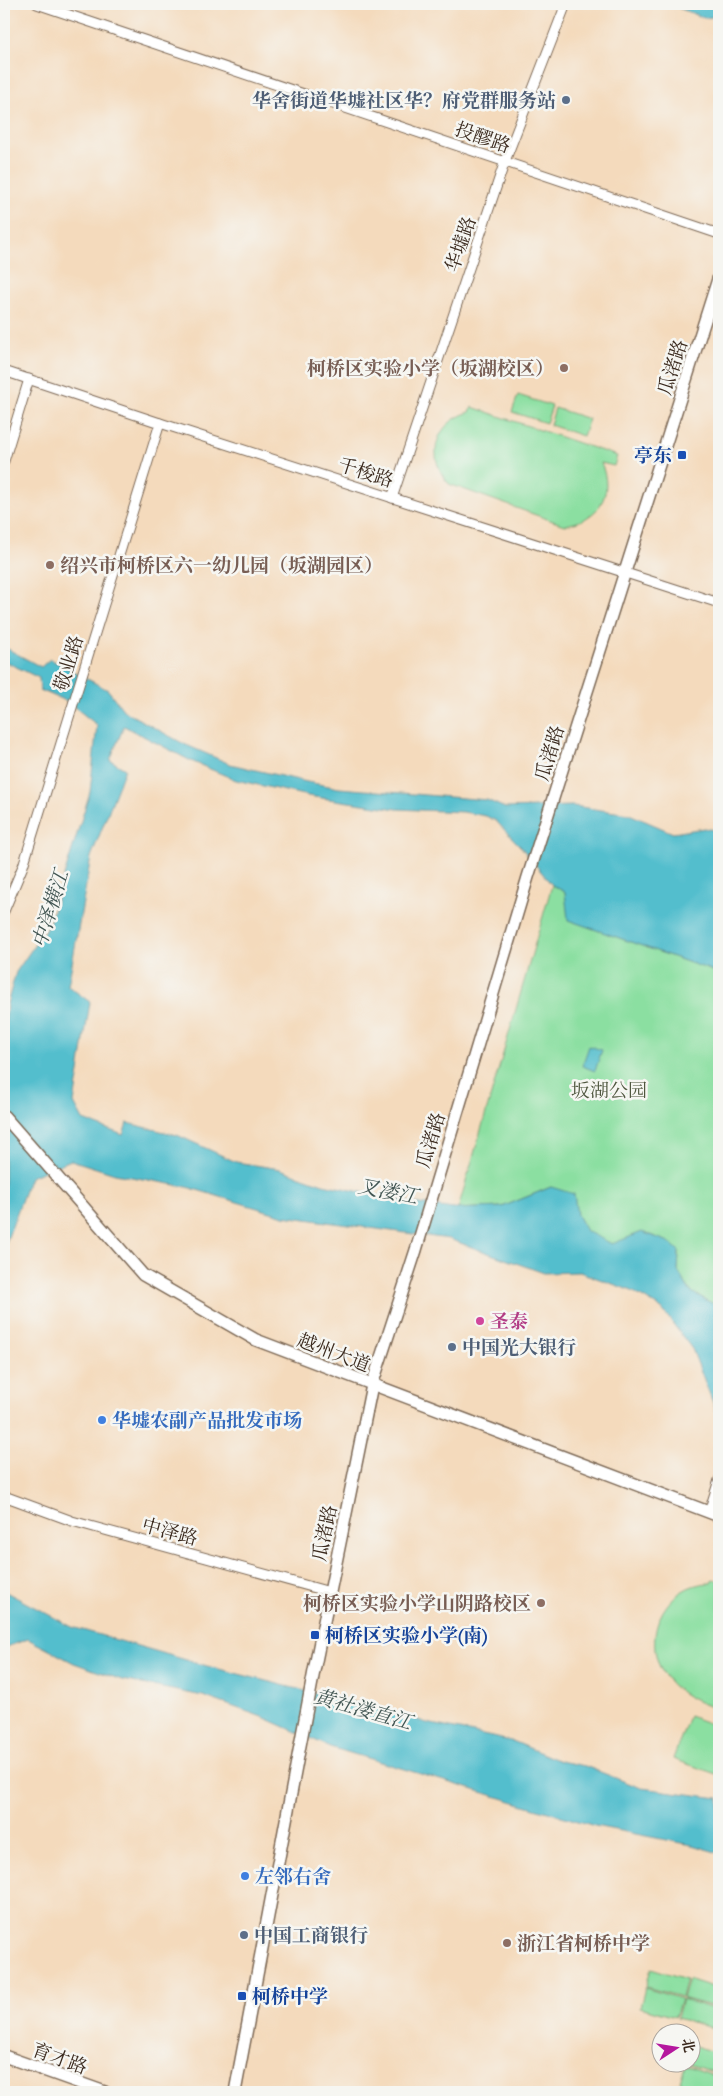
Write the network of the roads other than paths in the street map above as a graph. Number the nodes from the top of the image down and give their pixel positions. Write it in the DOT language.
graph roads {
  1 [pos="37,4"];
  2 [pos="566,4"];
  3 [pos="505,161"];
  4 [pos="719,234"];
  5 [pos="719,276"];
  6 [pos="4,370"];
  7 [pos="29,379"];
  8 [pos="160,423"];
  9 [pos="4,461"];
  10 [pos="392,498"];
  11 [pos="624,573"];
  12 [pos="719,603"];
  13 [pos="4,911"];
  14 [pos="4,1116"];
  15 [pos="372,1385"];
  16 [pos="719,1480"];
  17 [pos="4,1496"];
  18 [pos="714,1514"];
  19 [pos="330,1592"];
  20 [pos="4,2056"];
  21 [pos="105,2092"];
  22 [pos="235,2092"];
  1 -- 3 [label="street, 投醪路"];
  2 -- 3 [label="street, 华墟路"];
  3 -- 4 [label="street, 投醪路"];
  3 -- 10 [label="street, 华墟路"];
  5 -- 11 [label="street, 瓜渚路"];
  6 -- 7 [label="street, 千梭路"];
  7 -- 8 [label="street, 千梭路"];
  7 -- 9 [label="street"];
  8 -- 10 [label="street, 千梭路"];
  8 -- 13 [label="street, 敬业路"];
  10 -- 11 [label="street, 千梭路"];
  11 -- 12 [label="street, 千梭路"];
  11 -- 15 [label="street, 瓜渚路"];
  14 -- 15 [label="street, 越州大道"];
  15 -- 18 [label="street, 越州大道"];
  15 -- 19 [label="street, 瓜渚路"];
  16 -- 18 [label="street"];
  17 -- 19 [label="street, 中泽路"];
  19 -- 22 [label="street, 瓜渚路"];
  20 -- 21 [label="street, 育才路"];
}
